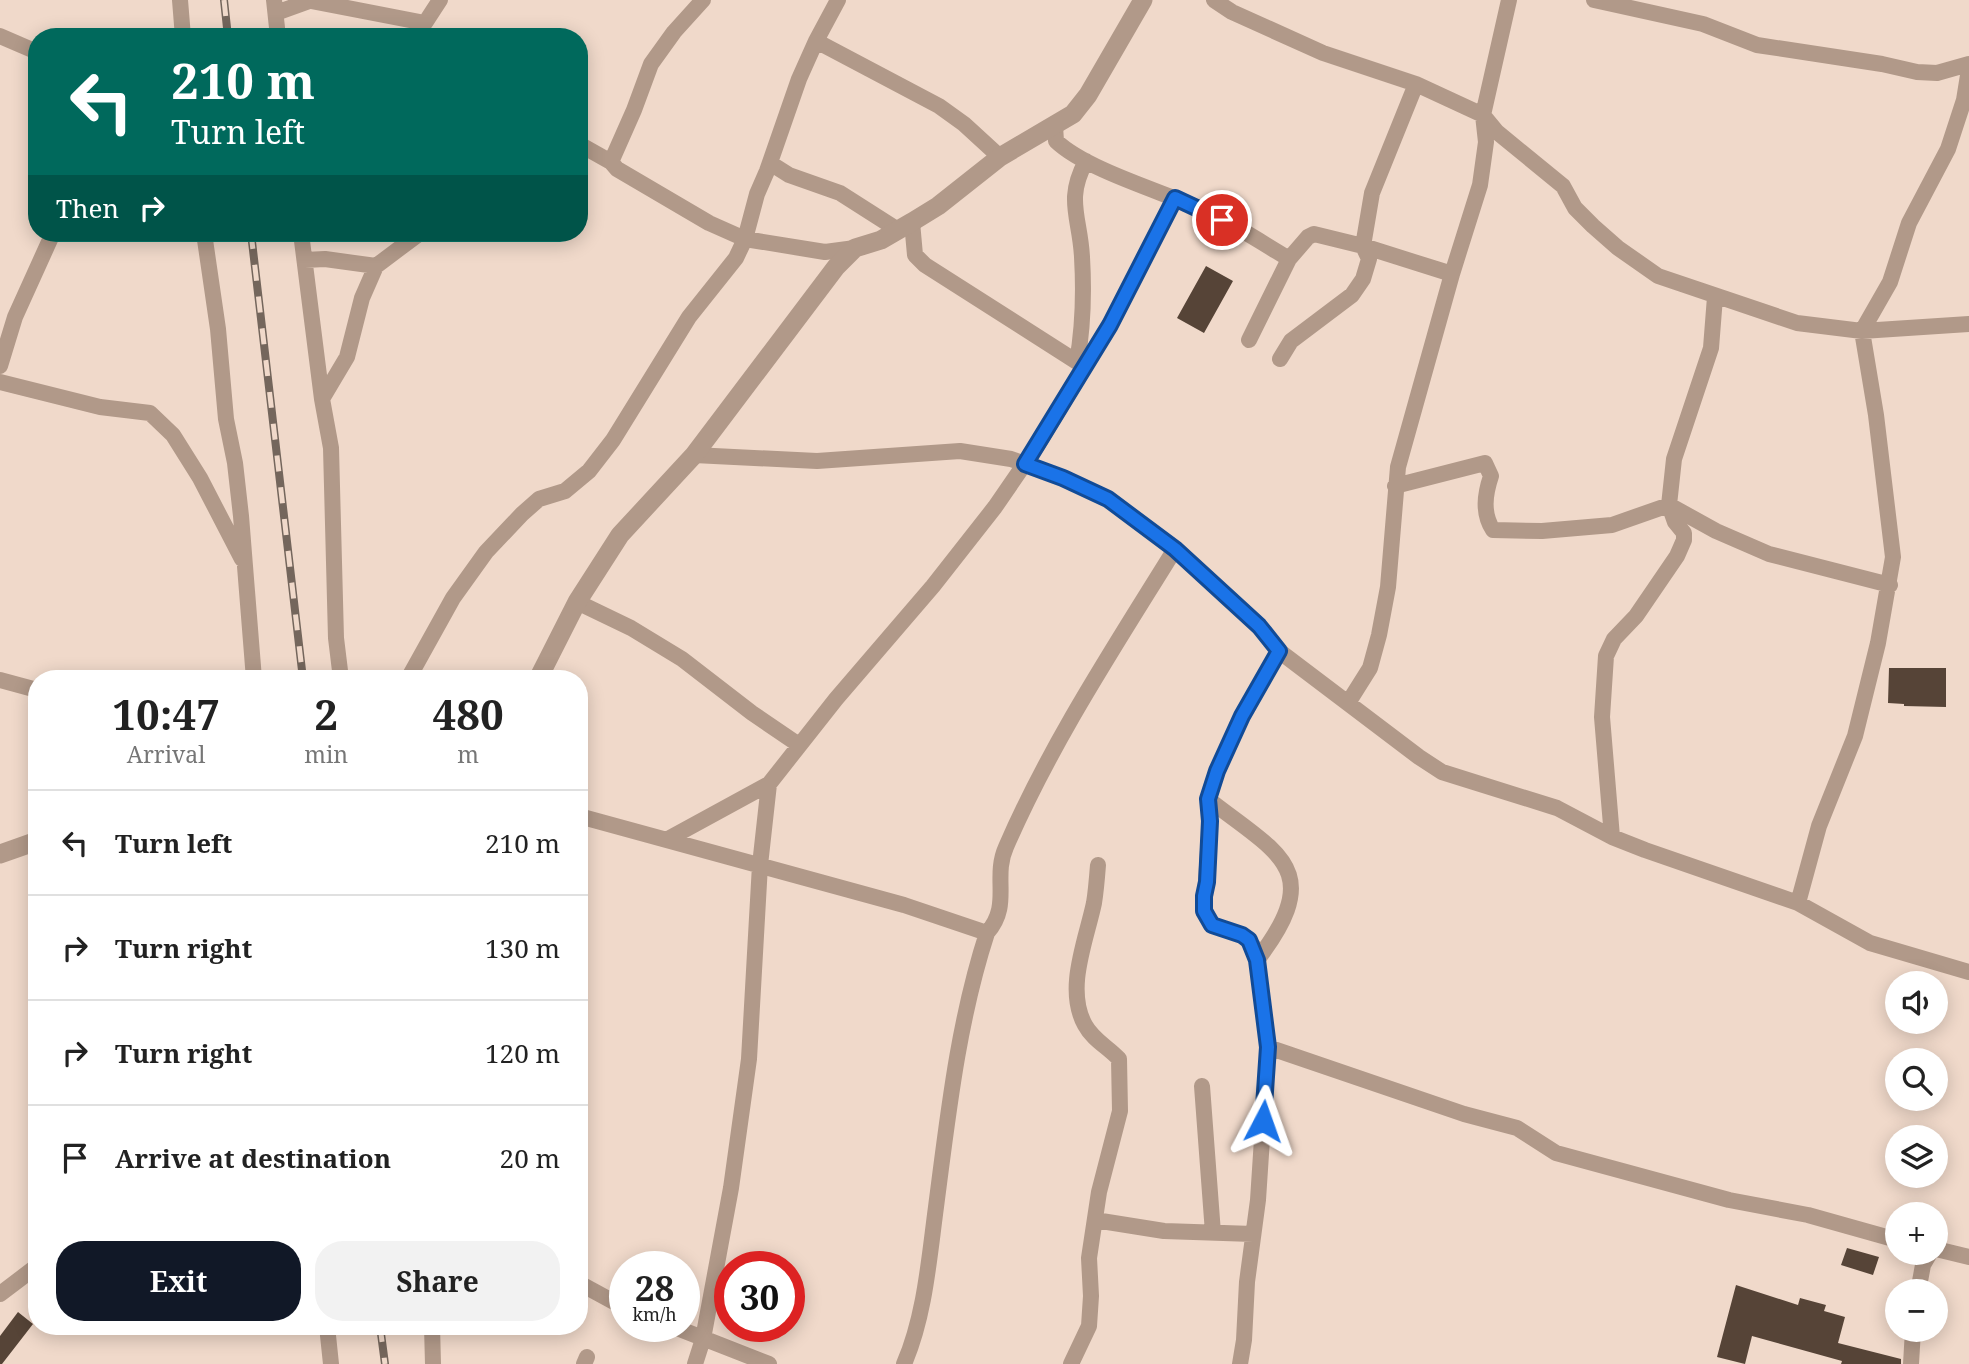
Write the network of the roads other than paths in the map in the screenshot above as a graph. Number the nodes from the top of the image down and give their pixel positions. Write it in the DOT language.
graph roads {
  1 [pos="180,0"];
  2 [pos="312,0"];
  3 [pos="440,0"];
  4 [pos="703,0"];
  5 [pos="838,0"];
  6 [pos="1143,0"];
  7 [pos="1214,0"];
  8 [pos="1509,0"];
  9 [pos="1594,0"];
  10 [pos="275,6"];
  11 [pos="182,28"];
  12 [pos="277,28"];
  13 [pos="816,41"];
  14 [pos="2,43"];
  15 [pos="28,50"];
  16 [pos="1969,66"];
  17 [pos="1416,84"];
  18 [pos="1483,115"];
  19 [pos="1055,126"];
  20 [pos="588,149"];
  21 [pos="1000,156"];
  22 [pos="1086,160"];
  23 [pos="611,162"];
  24 [pos="770,163"];
  25 [pos="1175,198"];
  26 [pos="905,226"];
  27 [pos="745,239"];
  28 [pos="49,242"];
  29 [pos="205,242"];
  30 [pos="302,242"];
  31 [pos="408,242"];
  32 [pos="1363,246"];
  33 [pos="855,248"];
  34 [pos="1289,259"];
  35 [pos="305,260"];
  36 [pos="376,267"];
  37 [pos="1452,274"];
  38 [pos="1715,297"];
  39 [pos="1969,324"];
  40 [pos="1862,331"];
  41 [pos="1249,340"];
  42 [pos="1280,359"];
  43 [pos="1081,363"];
  44 [pos="0,366"];
  45 [pos="0,382"];
  46 [pos="322,399"];
  47 [pos="694,455"];
  48 [pos="1025,464"];
  49 [pos="1395,486"];
  50 [pos="1669,506"];
  51 [pos="1175,549"];
  52 [pos="244,563"];
  53 [pos="1890,585"];
  54 [pos="578,602"];
  55 [pos="1279,651"];
  56 [pos="253,670"];
  57 [pos="340,670"];
  58 [pos="413,670"];
  59 [pos="543,670"];
  60 [pos="0,680"];
  61 [pos="28,688"];
  62 [pos="1348,703"];
  63 [pos="799,745"];
  64 [pos="769,784"];
  65 [pos="1208,799"];
  66 [pos="588,818"];
  67 [pos="1612,837"];
  68 [pos="668,839"];
  69 [pos="28,844"];
  70 [pos="0,855"];
  71 [pos="760,865"];
  72 [pos="1098,865"];
  73 [pos="1798,903"];
  74 [pos="987,933"];
  75 [pos="1257,960"];
  76 [pos="1969,972"];
  77 [pos="1268,1047"];
  78 [pos="1202,1086"];
  79 [pos="1095,1220"];
  80 [pos="1213,1233"];
  81 [pos="1253,1234"];
  82 [pos="1885,1236"];
  83 [pos="1948,1252"];
  84 [pos="1969,1257"];
  85 [pos="28,1273"];
  86 [pos="588,1288"];
  87 [pos="0,1293"];
  88 [pos="609,1299"];
  89 [pos="328,1335"];
  90 [pos="432,1335"];
  91 [pos="700,1338"];
  92 [pos="703,1339"];
  93 [pos="1912,1342"];
  94 [pos="331,1364"];
  95 [pos="433,1364"];
  96 [pos="695,1364"];
  97 [pos="769,1364"];
  98 [pos="904,1364"];
  99 [pos="1071,1364"];
  100 [pos="1240,1364"];
  101 [pos="1911,1364"];
  1 -- 11 [label="street"];
  2 -- 3 [label="street"];
  2 -- 10 [label="street"];
  4 -- 23 [label="street"];
  5 -- 13 [label="street"];
  6 -- 19 [label="street"];
  7 -- 17 [label="street"];
  8 -- 18 [label="street"];
  9 -- 16 [label="street"];
  10 -- 12 [label="street"];
  13 -- 21 [label="street"];
  13 -- 24 [label="street"];
  14 -- 15 [label="street"];
  16 -- 40 [label="street"];
  17 -- 18 [label="street"];
  17 -- 32 [label="street"];
  18 -- 37 [label="street"];
  18 -- 38 [label="street"];
  19 -- 21 [label="street"];
  19 -- 22 [label="street"];
  20 -- 23 [label="street"];
  21 -- 26 [label="street"];
  22 -- 25 [label="street"];
  22 -- 43 [label="street"];
  23 -- 27 [label="street"];
  24 -- 26 [label="street"];
  24 -- 27 [label="street"];
  25 -- 34 [label="street"];
  25 -- 43 [label="street"];
  26 -- 33 [label="street"];
  26 -- 43 [label="street"];
  27 -- 33 [label="street"];
  27 -- 58 [label="street"];
  28 -- 44 [label="street"];
  29 -- 52 [label="street"];
  30 -- 35 [label="street"];
  31 -- 36 [label="street"];
  32 -- 34 [label="street"];
  32 -- 37 [label="street"];
  32 -- 42 [label="street"];
  33 -- 47 [label="street"];
  34 -- 41 [label="street"];
  35 -- 36 [label="street"];
  35 -- 46 [label="street"];
  36 -- 46 [label="street"];
  37 -- 49 [label="street"];
  38 -- 40 [label="street"];
  38 -- 50 [label="street"];
  39 -- 40 [label="street"];
  40 -- 53 [label="street"];
  43 -- 48 [label="street"];
  45 -- 52 [label="street"];
  46 -- 57 [label="street"];
  47 -- 48 [label="street"];
  47 -- 54 [label="street"];
  48 -- 51 [label="street"];
  48 -- 63 [label="street"];
  49 -- 50 [label="street"];
  49 -- 62 [label="street"];
  50 -- 53 [label="street"];
  50 -- 67 [label="street"];
  51 -- 55 [label="street"];
  51 -- 74 [label="street"];
  52 -- 56 [label="street"];
  53 -- 73 [label="street"];
  54 -- 59 [label="street"];
  54 -- 63 [label="street"];
  55 -- 62 [label="street"];
  55 -- 65 [label="street"];
  60 -- 61 [label="street"];
  62 -- 67 [label="street"];
  63 -- 64 [label="street"];
  64 -- 68 [label="street"];
  64 -- 71 [label="street"];
  65 -- 75 [label="street"];
  65 -- 75 [label="street"];
  66 -- 68 [label="street"];
  67 -- 73 [label="street"];
  68 -- 71 [label="street"];
  69 -- 70 [label="street"];
  71 -- 74 [label="street"];
  71 -- 92 [label="street"];
  72 -- 79 [label="street"];
  73 -- 76 [label="street"];
  74 -- 98 [label="street"];
  75 -- 77 [label="street"];
  77 -- 81 [label="street"];
  77 -- 82 [label="street"];
  78 -- 80 [label="street"];
  79 -- 80 [label="street"];
  79 -- 99 [label="street"];
  80 -- 81 [label="street"];
  81 -- 100 [label="street"];
  83 -- 84 [label="street"];
  85 -- 87 [label="street"];
  86 -- 88 [label="street"];
  89 -- 94 [label="street"];
  90 -- 95 [label="street"];
  91 -- 92 [label="street"];
  92 -- 96 [label="street"];
  92 -- 97 [label="street"];
  93 -- 101 [label="street"];
}
